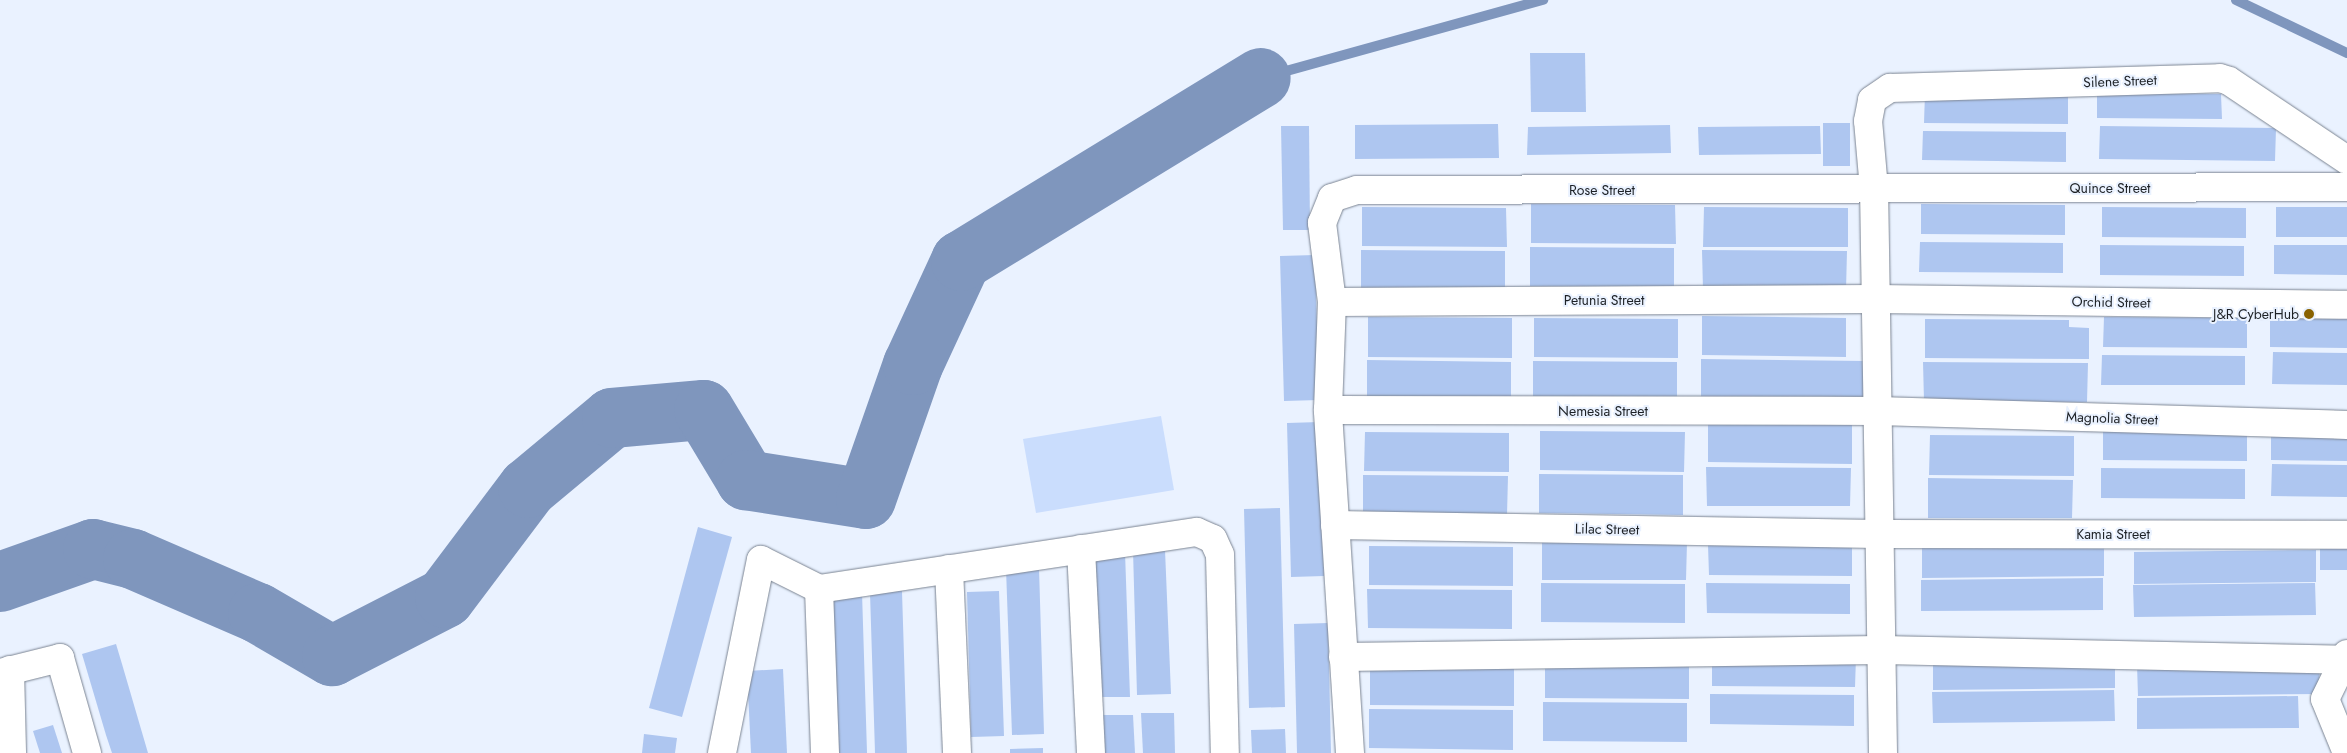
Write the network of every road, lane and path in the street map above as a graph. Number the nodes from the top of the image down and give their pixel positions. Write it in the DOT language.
graph roads {
  1 [pos="2347,160"];
  2 [pos="2347,187"];
  3 [pos="1874,189"];
  4 [pos="1876,299"];
  5 [pos="1332,302"];
  6 [pos="2347,305"];
  7 [pos="1328,410"];
  8 [pos="1878,411"];
  9 [pos="2347,425"];
  10 [pos="1335,525"];
  11 [pos="1879,534"];
  12 [pos="2347,535"];
  13 [pos="1080,549"];
  14 [pos="949,569"];
  15 [pos="818,589"];
  16 [pos="1882,650"];
  17 [pos="1344,657"];
  18 [pos="2346,657"];
  19 [pos="5,671"];
  20 [pos="12,753"];
  21 [pos="87,753"];
  22 [pos="722,753"];
  23 [pos="825,753"];
  24 [pos="958,753"];
  25 [pos="1091,753"];
  26 [pos="1225,753"];
  27 [pos="1350,753"];
  28 [pos="1883,753"];
  29 [pos="2347,753"];
  1 -- 3 [label="street, Silene Street"];
  2 -- 3 [label="street, Quince Street"];
  3 -- 4 [label="street"];
  3 -- 5 [label="street, Rose Street"];
  4 -- 5 [label="street, Petunia Street"];
  4 -- 6 [label="street, Orchid Street"];
  4 -- 8 [label="street"];
  5 -- 7 [label="street"];
  7 -- 8 [label="street, Nemesia Street"];
  7 -- 10 [label="street"];
  8 -- 9 [label="street, Magnolia Street"];
  8 -- 11 [label="street"];
  10 -- 11 [label="street, Lilac Street"];
  10 -- 17 [label="street"];
  11 -- 12 [label="street, Kamia Street"];
  11 -- 16 [label="street"];
  13 -- 14 [label="street"];
  13 -- 25 [label="street"];
  13 -- 26 [label="street"];
  14 -- 15 [label="street"];
  14 -- 24 [label="street"];
  15 -- 22 [label="street"];
  15 -- 23 [label="street"];
  16 -- 17 [label="street"];
  16 -- 18 [label="street"];
  16 -- 28 [label="street"];
  17 -- 27 [label="street"];
  18 -- 29 [label="street"];
  19 -- 20 [label="street"];
  19 -- 21 [label="street"];
}
